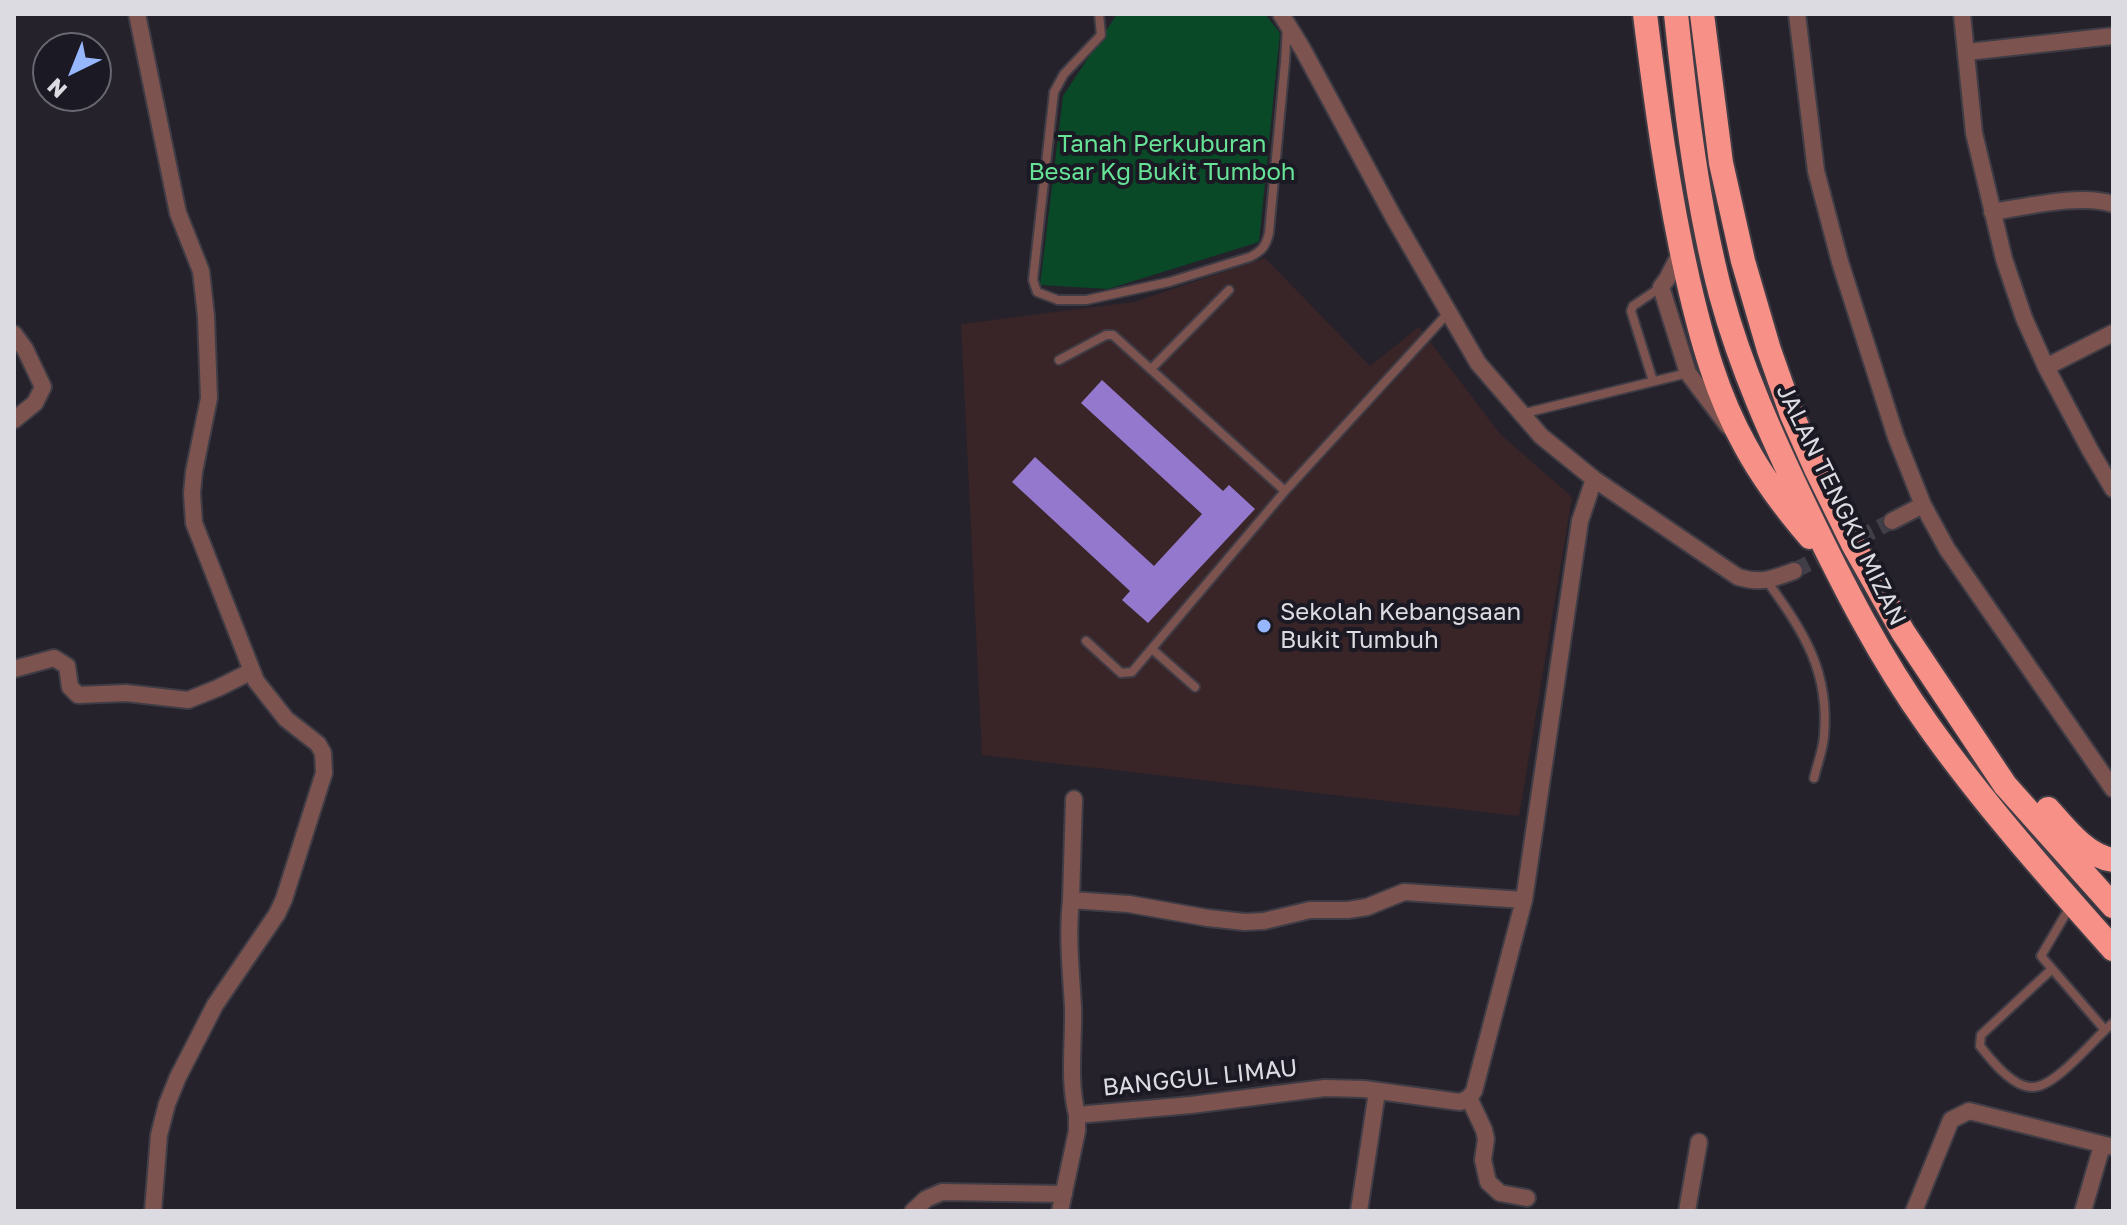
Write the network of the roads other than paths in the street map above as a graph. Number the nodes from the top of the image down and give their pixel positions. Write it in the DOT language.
graph roads {
  1 [pos="137,14"];
  2 [pos="1099,14"];
  3 [pos="1645,14"];
  4 [pos="1676,14"];
  5 [pos="1702,14"];
  6 [pos="1797,14"];
  7 [pos="1962,14"];
  8 [pos="1284,18"];
  9 [pos="2113,36"];
  10 [pos="1967,52"];
  11 [pos="2113,204"];
  12 [pos="1992,212"];
  13 [pos="1681,252"];
  14 [pos="1661,287"];
  15 [pos="1229,290"];
  16 [pos="1448,313"];
  17 [pos="2113,333"];
  18 [pos="14,334"];
  19 [pos="1059,360"];
  20 [pos="2046,367"];
  21 [pos="1151,369"];
  22 [pos="1688,373"];
  23 [pos="1653,381"];
  24 [pos="1521,414"];
  25 [pos="14,420"];
  26 [pos="1745,446"];
  27 [pos="1594,479"];
  28 [pos="2113,489"];
  29 [pos="1285,491"];
  30 [pos="1923,505"];
  31 [pos="1892,521"];
  32 [pos="1832,561"];
  33 [pos="1794,571"];
  34 [pos="1767,581"];
  35 [pos="1086,641"];
  36 [pos="1152,649"];
  37 [pos="14,669"];
  38 [pos="252,671"];
  39 [pos="1195,687"];
  40 [pos="1956,711"];
  41 [pos="1814,778"];
  42 [pos="2113,789"];
  43 [pos="1074,799"];
  44 [pos="2113,860"];
  45 [pos="1071,900"];
  46 [pos="1524,900"];
  47 [pos="2072,903"];
  48 [pos="2113,906"];
  49 [pos="2113,949"];
  50 [pos="2052,969"];
  51 [pos="2113,1023"];
  52 [pos="2105,1030"];
  53 [pos="1377,1092"];
  54 [pos="1469,1098"];
  55 [pos="1077,1115"];
  56 [pos="1699,1142"];
  57 [pos="2108,1146"];
  58 [pos="1527,1198"];
  59 [pos="1062,1205"];
  60 [pos="153,1211"];
  61 [pos="913,1211"];
  62 [pos="1076,1211"];
  63 [pos="1359,1211"];
  64 [pos="1687,1211"];
  65 [pos="1914,1211"];
  66 [pos="2083,1211"];
  1 -- 38 [label="street"];
  2 -- 8 [label="lane"];
  3 -- 13 [label="highway"];
  4 -- 32 [label="highway, JALAN TENGKU MIZAN"];
  5 -- 40 [label="highway, JALAN TENGKU MIZAN"];
  6 -- 30 [label="street"];
  7 -- 10 [label="street"];
  8 -- 16 [label="street"];
  9 -- 10 [label="street"];
  10 -- 12 [label="street"];
  11 -- 12 [label="street"];
  12 -- 20 [label="street"];
  13 -- 14 [label="street"];
  13 -- 26 [label="highway"];
  14 -- 22 [label="street"];
  14 -- 23 [label="lane"];
  15 -- 21 [label="lane"];
  16 -- 24 [label="street"];
  16 -- 29 [label="lane"];
  17 -- 20 [label="street"];
  18 -- 25 [label="street"];
  19 -- 21 [label="lane"];
  20 -- 28 [label="street"];
  21 -- 29 [label="lane"];
  22 -- 23 [label="lane"];
  22 -- 26 [label="street"];
  23 -- 24 [label="lane"];
  24 -- 27 [label="street"];
  26 -- 32 [label="highway"];
  27 -- 34 [label="street"];
  27 -- 46 [label="street"];
  29 -- 36 [label="lane"];
  30 -- 31 [label="street"];
  30 -- 42 [label="street"];
  32 -- 47 [label="highway, JALAN TENGKU MIZAN"];
  33 -- 34 [label="street"];
  34 -- 41 [label="lane"];
  35 -- 36 [label="lane"];
  36 -- 39 [label="lane"];
  37 -- 38 [label="street"];
  38 -- 60 [label="street"];
  40 -- 44 [label="highway"];
  40 -- 48 [label="highway, JALAN TENGKU MIZAN"];
  43 -- 45 [label="street"];
  45 -- 46 [label="street"];
  45 -- 55 [label="street"];
  46 -- 54 [label="street"];
  47 -- 49 [label="highway, JALAN TENGKU MIZAN"];
  47 -- 50 [label="lane"];
  50 -- 52 [label="lane"];
  50 -- 52 [label="lane"];
  51 -- 52 [label="lane"];
  53 -- 54 [label="street, BANGGUL LIMAU"];
  53 -- 55 [label="street, BANGGUL LIMAU"];
  53 -- 63 [label="street"];
  54 -- 58 [label="street"];
  55 -- 59 [label="street, BANGGUL LIMAU"];
  56 -- 64 [label="street"];
  57 -- 65 [label="street"];
  57 -- 66 [label="street"];
  59 -- 61 [label="street"];
  59 -- 62 [label="street"];
}
